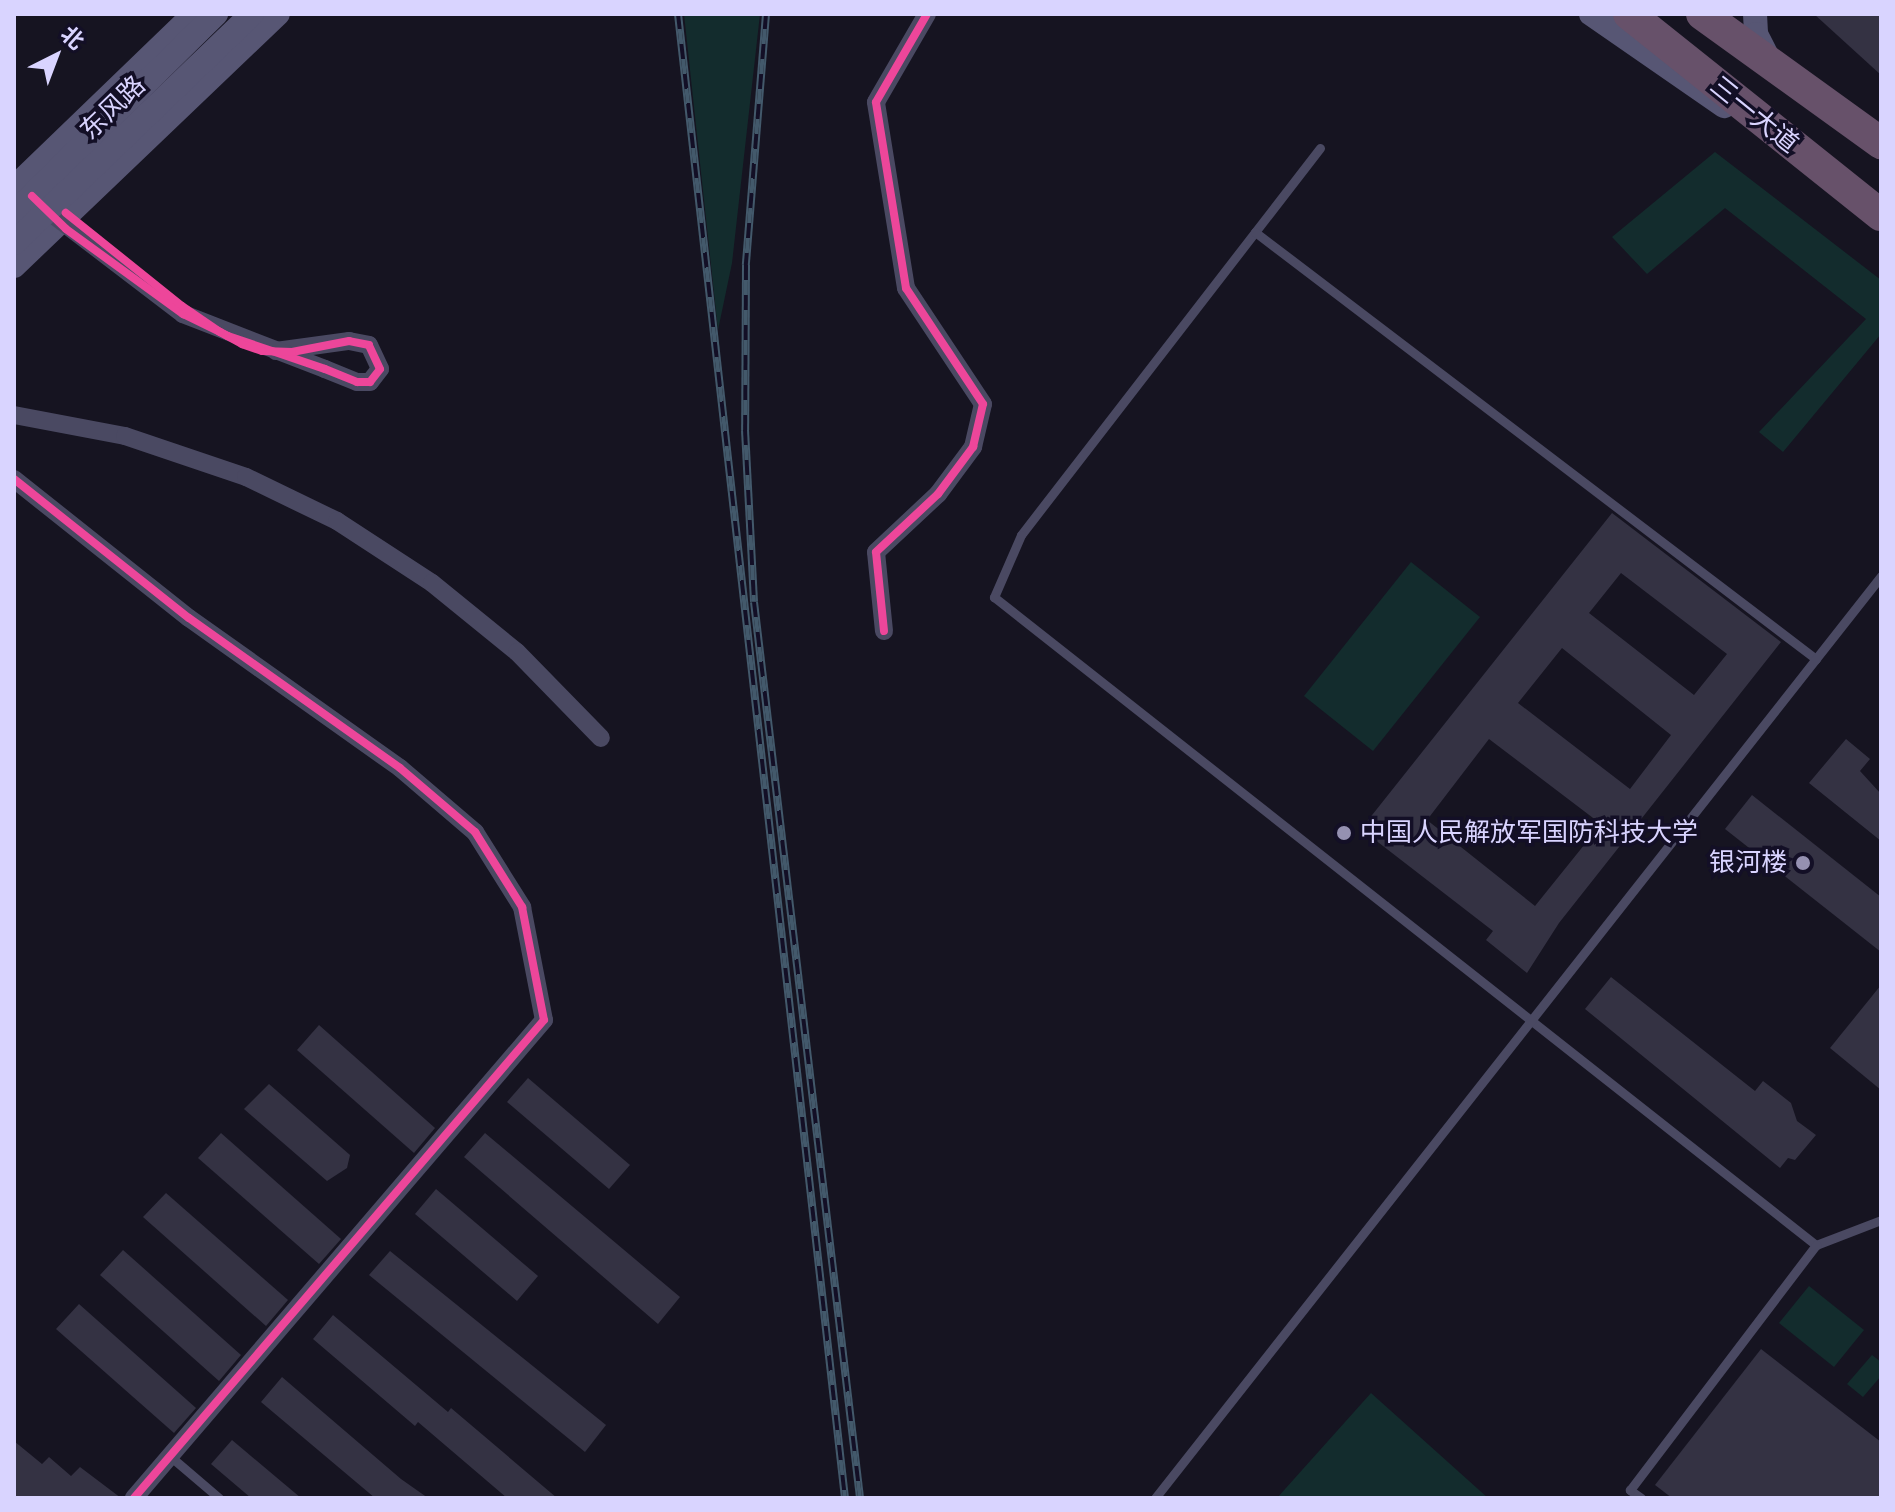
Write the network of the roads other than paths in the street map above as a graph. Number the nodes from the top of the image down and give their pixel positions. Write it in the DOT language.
graph roads {
  1 [pos="194,14"];
  2 [pos="216,14"];
  3 [pos="252,14"];
  4 [pos="278,14"];
  5 [pos="927,14"];
  6 [pos="1591,14"];
  7 [pos="1629,14"];
  8 [pos="1702,14"];
  9 [pos="1739,14"];
  10 [pos="1755,14"];
  11 [pos="1776,67"];
  12 [pos="1881,143"];
  13 [pos="1320,148"];
  14 [pos="1819,168"];
  15 [pos="34,203"];
  16 [pos="14,213"];
  17 [pos="1881,215"];
  18 [pos="1255,232"];
  19 [pos="41,237"];
  20 [pos="14,243"];
  21 [pos="14,266"];
  22 [pos="220,332"];
  23 [pos="14,415"];
  24 [pos="14,479"];
  25 [pos="1881,576"];
  26 [pos="884,631"];
  27 [pos="1816,659"];
  28 [pos="601,738"];
  29 [pos="1531,1023"];
  30 [pos="1881,1220"];
  31 [pos="1816,1245"];
  32 [pos="171,1457"];
  33 [pos="134,1498"];
  34 [pos="219,1498"];
  35 [pos="1155,1498"];
  36 [pos="1641,1498"];
  1 -- 15 [label="street"];
  2 -- 15 [label="street, 东风路, bridge"];
  3 -- 15 [label="street, 东风路, bridge"];
  4 -- 15 [label="street"];
  5 -- 26 [label="street"];
  6 -- 14 [label="street"];
  7 -- 14 [label="highway, 三一大道"];
  8 -- 9 [label="street"];
  8 -- 11 [label="highway, 三一大道"];
  10 -- 11 [label="street"];
  11 -- 12 [label="highway, 三一大道"];
  13 -- 18 [label="lane"];
  14 -- 17 [label="highway, 三一大道"];
  15 -- 16 [label="street, 东风路, bridge"];
  15 -- 19 [label="street"];
  15 -- 19 [label="street"];
  15 -- 20 [label="street, 东风路, bridge"];
  15 -- 22 [label="street, bridge"];
  18 -- 27 [label="lane"];
  18 -- 29 [label="lane"];
  19 -- 21 [label="street"];
  22 -- 22 [label="street, bridge"];
  23 -- 28 [label="street"];
  24 -- 32 [label="street"];
  25 -- 27 [label="lane"];
  27 -- 29 [label="lane"];
  29 -- 31 [label="lane"];
  29 -- 35 [label="lane"];
  30 -- 31 [label="lane"];
  31 -- 36 [label="lane"];
  32 -- 33 [label="street"];
  32 -- 34 [label="lane"];
}
